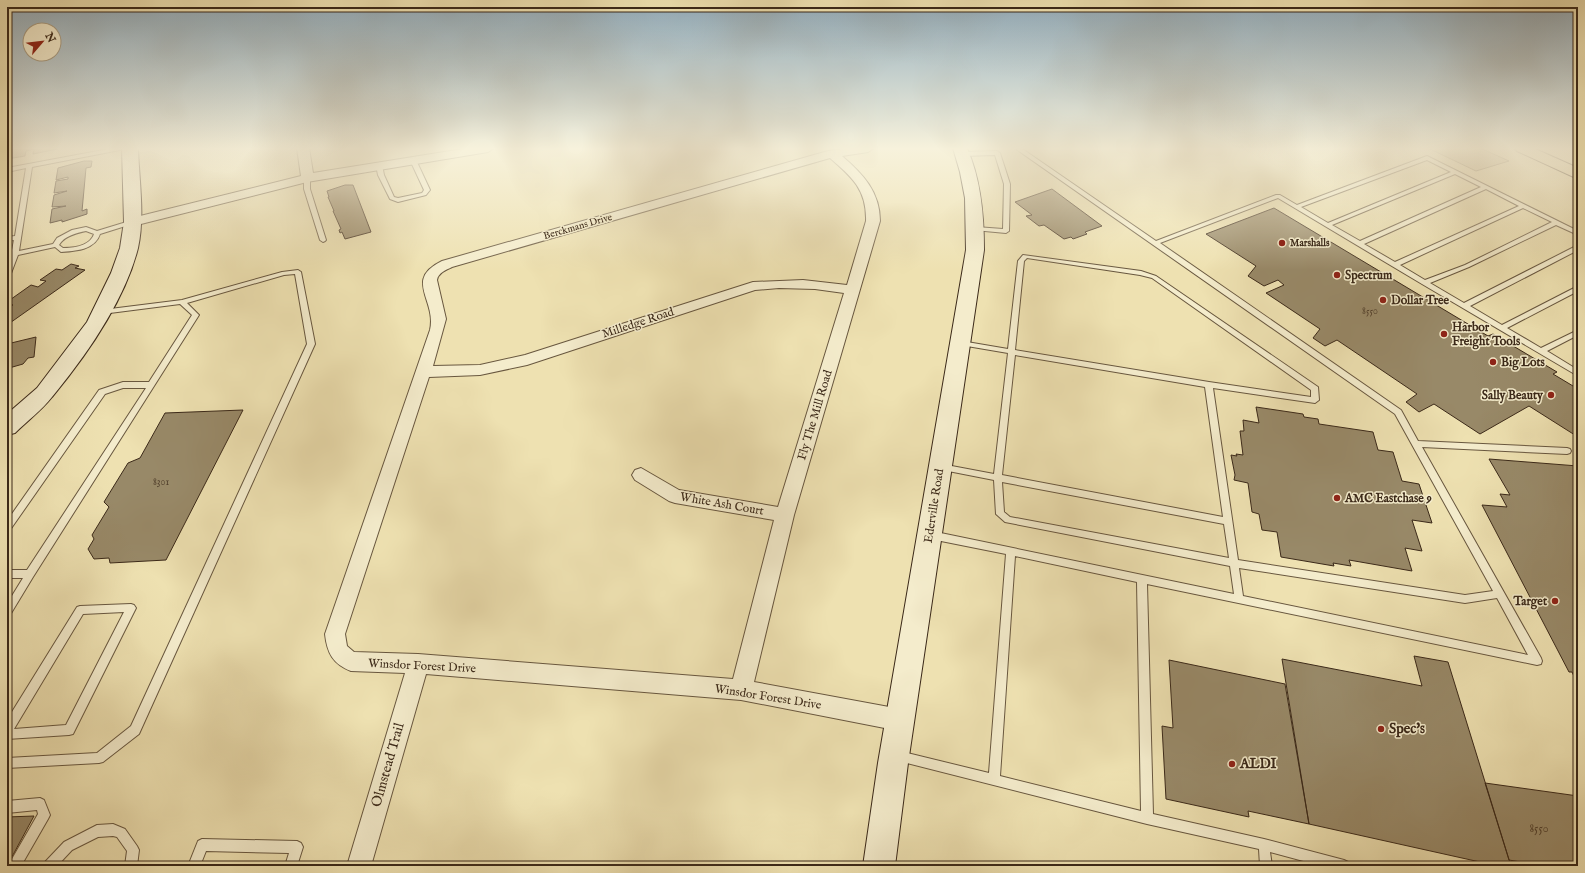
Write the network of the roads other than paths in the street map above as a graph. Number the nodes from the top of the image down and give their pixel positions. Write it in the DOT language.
graph roads {
  1 [pos="25,189"];
  2 [pos="132,189"];
  3 [pos="265,189"];
  4 [pos="308,189"];
  5 [pos="388,189"];
  6 [pos="426,189"];
  7 [pos="710,189"];
  8 [pos="866,189"];
  9 [pos="970,189"];
  10 [pos="1007,189"];
  11 [pos="1077,189"];
  12 [pos="1344,189"];
  13 [pos="1415,189"];
  14 [pos="1482,189"];
  15 [pos="1489,189"];
  16 [pos="1523,206"];
  17 [pos="1296,207"];
  18 [pos="133,222"];
  19 [pos="1557,222"];
  20 [pos="1327,225"];
  21 [pos="976,229"];
  22 [pos="97,233"];
  23 [pos="1578,233"];
  24 [pos="18,237"];
  25 [pos="7,239"];
  26 [pos="323,240"];
  27 [pos="1155,243"];
  28 [pos="1359,244"];
  29 [pos="56,245"];
  30 [pos="1578,247"];
  31 [pos="15,254"];
  32 [pos="1394,265"];
  33 [pos="7,276"];
  34 [pos="430,276"];
  35 [pos="1424,283"];
  36 [pos="1578,288"];
  37 [pos="853,290"];
  38 [pos="182,302"];
  39 [pos="1464,306"];
  40 [pos="102,312"];
  41 [pos="1502,328"];
  42 [pos="1578,332"];
  43 [pos="960,343"];
  44 [pos="1541,351"];
  45 [pos="1012,352"];
  46 [pos="424,372"];
  47 [pos="1578,373"];
  48 [pos="151,385"];
  49 [pos="1209,385"];
  50 [pos="7,427"];
  51 [pos="1416,444"];
  52 [pos="1567,451"];
  53 [pos="940,467"];
  54 [pos="641,475"];
  55 [pos="998,478"];
  56 [pos="785,516"];
  57 [pos="1228,521"];
  58 [pos="7,528"];
  59 [pos="929,534"];
  60 [pos="1011,552"];
  61 [pos="1234,563"];
  62 [pos="7,574"];
  63 [pos="30,574"];
  64 [pos="1142,579"];
  65 [pos="1499,594"];
  66 [pos="1239,599"];
  67 [pos="7,612"];
  68 [pos="418,664"];
  69 [pos="741,690"];
  70 [pos="900,720"];
  71 [pos="7,730"];
  72 [pos="7,734"];
  73 [pos="894,755"];
  74 [pos="7,764"];
  75 [pos="994,780"];
  76 [pos="7,807"];
  77 [pos="1147,818"];
  78 [pos="1264,845"];
  79 [pos="14,866"];
  80 [pos="49,866"];
  81 [pos="131,866"];
  82 [pos="194,866"];
  83 [pos="291,866"];
  84 [pos="359,866"];
  85 [pos="879,866"];
  86 [pos="1266,866"];
  87 [pos="1344,866"];
  1 -- 24 [label="lane"];
  2 -- 18 [label="street"];
  3 -- 18 [label="street"];
  4 -- 26 [label="lane"];
  5 -- 6 [label="lane"];
  7 -- 34 [label="street, Berckmans Drive"];
  8 -- 37 [label="street, Fly The Mill Road"];
  9 -- 21 [label="street, Ederville Road"];
  10 -- 21 [label="lane"];
  11 -- 27 [label="lane"];
  12 -- 17 [label="lane"];
  13 -- 20 [label="lane"];
  14 -- 28 [label="lane"];
  15 -- 16 [label="lane"];
  16 -- 19 [label="lane"];
  16 -- 32 [label="lane"];
  17 -- 20 [label="lane"];
  17 -- 27 [label="lane"];
  18 -- 22 [label="lane"];
  18 -- 40 [label="street"];
  19 -- 23 [label="lane"];
  19 -- 35 [label="lane"];
  20 -- 28 [label="lane"];
  21 -- 43 [label="street, Ederville Road"];
  22 -- 29 [label="lane"];
  22 -- 29 [label="lane"];
  24 -- 25 [label="lane"];
  24 -- 31 [label="lane"];
  27 -- 51 [label="lane"];
  28 -- 32 [label="lane"];
  29 -- 31 [label="lane"];
  30 -- 39 [label="lane"];
  31 -- 33 [label="lane"];
  32 -- 35 [label="lane"];
  34 -- 46 [label="street, Winsdor Forest Drive"];
  35 -- 39 [label="lane"];
  36 -- 41 [label="lane"];
  37 -- 46 [label="street, Milledge Road"];
  37 -- 56 [label="street, Fly The Mill Road"];
  38 -- 40 [label="lane"];
  38 -- 48 [label="lane"];
  38 -- 74 [label="lane"];
  39 -- 41 [label="lane"];
  40 -- 50 [label="street"];
  41 -- 44 [label="lane"];
  42 -- 44 [label="lane"];
  43 -- 45 [label="lane"];
  43 -- 53 [label="street, Ederville Road"];
  44 -- 47 [label="lane"];
  45 -- 49 [label="lane"];
  45 -- 49 [label="lane"];
  45 -- 55 [label="lane"];
  46 -- 68 [label="street, Winsdor Forest Drive"];
  48 -- 58 [label="lane"];
  48 -- 63 [label="lane"];
  49 -- 57 [label="lane"];
  51 -- 52 [label="lane"];
  51 -- 65 [label="lane"];
  53 -- 55 [label="lane"];
  53 -- 59 [label="street, Ederville Road"];
  54 -- 56 [label="street, White Ash Court"];
  55 -- 57 [label="lane"];
  55 -- 61 [label="lane"];
  56 -- 69 [label="street, Fly The Mill Road"];
  57 -- 61 [label="lane"];
  59 -- 60 [label="lane"];
  59 -- 70 [label="street, Ederville Road"];
  60 -- 64 [label="lane"];
  60 -- 75 [label="lane"];
  61 -- 65 [label="lane"];
  61 -- 66 [label="lane"];
  62 -- 63 [label="lane"];
  63 -- 67 [label="lane"];
  64 -- 66 [label="lane"];
  64 -- 77 [label="lane"];
  65 -- 66 [label="lane"];
  68 -- 69 [label="street, Winsdor Forest Drive"];
  68 -- 84 [label="street, Olmstead Trail"];
  69 -- 70 [label="street, Winsdor Forest Drive"];
  70 -- 73 [label="street, Ederville Road"];
  71 -- 72 [label="lane"];
  73 -- 75 [label="lane"];
  73 -- 85 [label="street, Ederville Road"];
  75 -- 77 [label="lane"];
  76 -- 79 [label="lane"];
  77 -- 78 [label="lane"];
  78 -- 86 [label="lane"];
  78 -- 87 [label="lane"];
  80 -- 81 [label="lane"];
  82 -- 83 [label="lane"];
}
